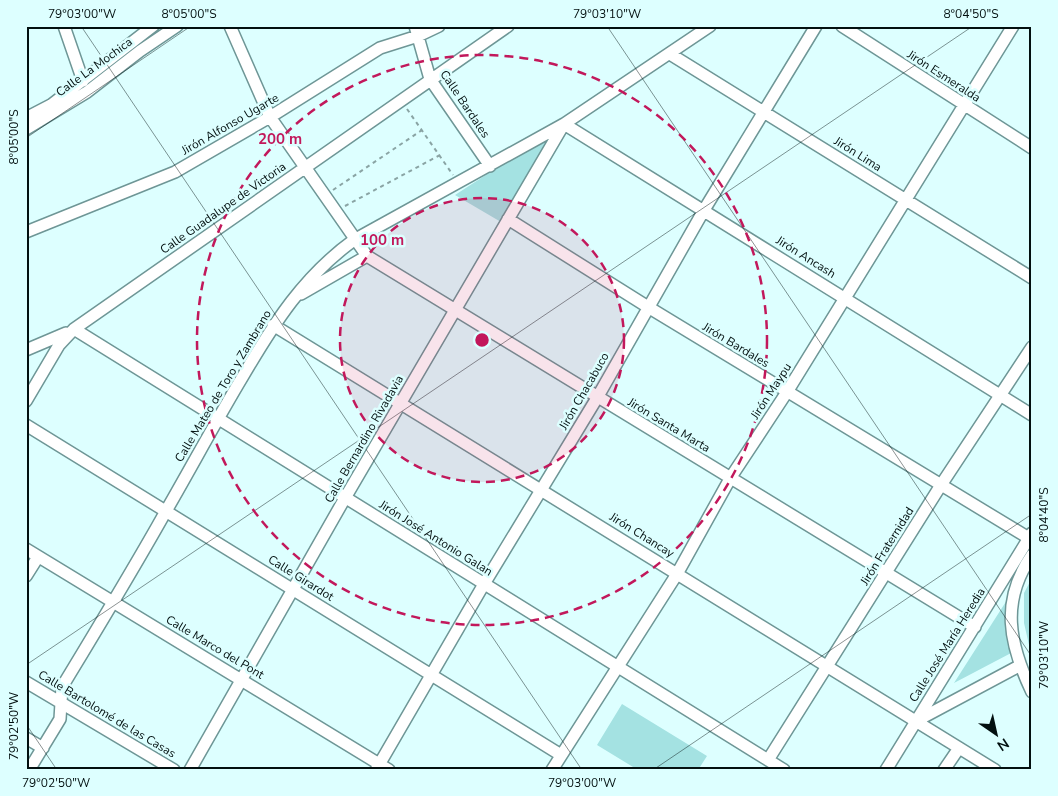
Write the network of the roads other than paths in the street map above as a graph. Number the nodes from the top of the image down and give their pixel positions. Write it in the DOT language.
graph roads {
  1 [pos="64,26"];
  2 [pos="153,26"];
  3 [pos="177,26"];
  4 [pos="230,26"];
  5 [pos="439,26"];
  6 [pos="508,26"];
  7 [pos="710,26"];
  8 [pos="816,26"];
  9 [pos="842,26"];
  10 [pos="1013,26"];
  11 [pos="417,31"];
  12 [pos="136,32"];
  13 [pos="670,54"];
  14 [pos="430,79"];
  15 [pos="83,81"];
  16 [pos="963,104"];
  17 [pos="763,112"];
  18 [pos="270,117"];
  19 [pos="26,118"];
  20 [pos="564,124"];
  21 [pos="26,129"];
  22 [pos="1032,148"];
  23 [pos="490,166"];
  24 [pos="305,167"];
  25 [pos="906,199"];
  26 [pos="704,210"];
  27 [pos="508,219"];
  28 [pos="26,232"];
  29 [pos="354,240"];
  30 [pos="367,256"];
  31 [pos="1032,278"];
  32 [pos="844,298"];
  33 [pos="292,300"];
  34 [pos="648,308"];
  35 [pos="456,309"];
  36 [pos="273,325"];
  37 [pos="74,329"];
  38 [pos="52,346"];
  39 [pos="1032,347"];
  40 [pos="26,350"];
  41 [pos="787,392"];
  42 [pos="1001,396"];
  43 [pos="597,398"];
  44 [pos="26,401"];
  45 [pos="400,403"];
  46 [pos="1032,415"];
  47 [pos="218,418"];
  48 [pos="26,425"];
  49 [pos="731,477"];
  50 [pos="941,485"];
  51 [pos="542,489"];
  52 [pos="345,498"];
  53 [pos="166,512"];
  54 [pos="1031,537"];
  55 [pos="26,549"];
  56 [pos="1032,555"];
  57 [pos="38,557"];
  58 [pos="887,573"];
  59 [pos="677,574"];
  60 [pos="26,576"];
  61 [pos="484,584"];
  62 [pos="293,590"];
  63 [pos="114,601"];
  64 [pos="975,627"];
  65 [pos="828,666"];
  66 [pos="1019,666"];
  67 [pos="618,668"];
  68 [pos="431,675"];
  69 [pos="242,679"];
  70 [pos="26,682"];
  71 [pos="1032,692"];
  72 [pos="62,705"];
  73 [pos="916,721"];
  74 [pos="26,738"];
  75 [pos="43,748"];
  76 [pos="959,748"];
  77 [pos="561,755"];
  78 [pos="768,760"];
  79 [pos="382,768"];
  80 [pos="29,770"];
  81 [pos="174,770"];
  82 [pos="190,770"];
  83 [pos="552,770"];
  84 [pos="784,770"];
  85 [pos="886,770"];
  86 [pos="944,770"];
  87 [pos="995,770"];
  1 -- 15 [label="street"];
  2 -- 12 [label="street, Calle La Mochica"];
  3 -- 21 [label="street, Calle La Mochica"];
  4 -- 18 [label="street, Jirón Santa Marta"];
  5 -- 11 [label="street, Jirón Alfonso Ugarte"];
  6 -- 14 [label="street, Calle Guadalupe de Victoria"];
  7 -- 13 [label="street, Calle Mateo de Toro y Zambrano"];
  8 -- 17 [label="street, Jirón Chacabuco"];
  9 -- 16 [label="street, Jirón Esmeralda"];
  10 -- 16 [label="street, Jirón Maypu"];
  11 -- 14 [label="street, Calle Bardales"];
  11 -- 18 [label="street, Jirón Alfonso Ugarte"];
  12 -- 15 [label="street, Calle La Mochica"];
  13 -- 17 [label="street, Jirón Lima"];
  13 -- 20 [label="street, Calle Mateo de Toro y Zambrano"];
  14 -- 23 [label="street, Calle Bardales"];
  14 -- 24 [label="street, Calle Guadalupe de Victoria"];
  15 -- 19 [label="street, Calle La Mochica"];
  16 -- 22 [label="street, Jirón Esmeralda"];
  16 -- 25 [label="street, Jirón Maypu"];
  17 -- 25 [label="street, Jirón Lima"];
  17 -- 26 [label="street, Jirón Chacabuco"];
  18 -- 24 [label="street, Jirón Santa Marta"];
  18 -- 28 [label="street, Jirón Alfonso Ugarte"];
  20 -- 23 [label="street, Calle Mateo de Toro y Zambrano"];
  20 -- 26 [label="street, Jirón Ancash"];
  20 -- 27 [label="street, Calle Bernardino Rivadavia"];
  23 -- 29 [label="street, Calle Mateo de Toro y Zambrano"];
  24 -- 29 [label="street, Jirón Santa Marta"];
  24 -- 37 [label="street, Calle Guadalupe de Victoria"];
  25 -- 31 [label="street, Jirón Lima"];
  25 -- 32 [label="street, Jirón Maypu"];
  26 -- 32 [label="street, Jirón Ancash"];
  26 -- 34 [label="street, Jirón Chacabuco"];
  27 -- 34 [label="street, Jirón Bardales"];
  27 -- 35 [label="street, Calle Bernardino Rivadavia"];
  29 -- 30 [label="street, Jirón Santa Marta"];
  29 -- 33 [label="street, Calle Mateo de Toro y Zambrano"];
  30 -- 33 [label="street"];
  30 -- 35 [label="street, Jirón Santa Marta"];
  32 -- 41 [label="street, Jirón Maypu"];
  32 -- 42 [label="street, Jirón Ancash"];
  33 -- 36 [label="street, Calle Mateo de Toro y Zambrano"];
  34 -- 41 [label="street, Jirón Bardales"];
  34 -- 43 [label="street, Jirón Chacabuco"];
  35 -- 43 [label="street, Jirón Santa Marta"];
  35 -- 45 [label="street, Calle Bernardino Rivadavia"];
  36 -- 45 [label="street, Jirón Chancay"];
  36 -- 47 [label="street, Calle Mateo de Toro y Zambrano"];
  37 -- 38 [label="street, Calle Guadalupe de Victoria"];
  37 -- 47 [label="street, Jirón José Antonio Galan"];
  38 -- 40 [label="street, Calle Guadalupe de Victoria"];
  38 -- 44 [label="street"];
  39 -- 42 [label="street, Jirón Fraternidad"];
  41 -- 49 [label="street, Jirón Maypu"];
  41 -- 50 [label="street, Jirón Bardales"];
  42 -- 46 [label="street, Jirón Ancash"];
  42 -- 50 [label="street, Jirón Fraternidad"];
  43 -- 49 [label="street, Jirón Santa Marta"];
  43 -- 51 [label="street, Jirón Chacabuco"];
  45 -- 51 [label="street, Jirón Chancay"];
  45 -- 52 [label="street, Calle Bernardino Rivadavia"];
  47 -- 52 [label="street, Jirón José Antonio Galan"];
  47 -- 53 [label="street, Calle Mateo de Toro y Zambrano"];
  48 -- 53 [label="street, Calle Girardot"];
  49 -- 58 [label="street, Jirón Santa Marta"];
  49 -- 59 [label="street, Jirón Maypu"];
  50 -- 54 [label="street, Jirón Bardales"];
  50 -- 58 [label="street, Jirón Fraternidad"];
  51 -- 59 [label="street, Jirón Chancay"];
  51 -- 61 [label="street, Jirón Chacabuco"];
  52 -- 61 [label="street, Jirón José Antonio Galan"];
  52 -- 62 [label="street, Calle Bernardino Rivadavia"];
  53 -- 62 [label="street, Calle Girardot"];
  53 -- 63 [label="street, Calle Mateo de Toro y Zambrano"];
  54 -- 64 [label="street, Calle José María Heredia"];
  55 -- 57 [label="street, Calle Marco del Pont"];
  56 -- 66 [label="street"];
  57 -- 60 [label="street"];
  57 -- 63 [label="street, Calle Marco del Pont"];
  58 -- 64 [label="street, Jirón Santa Marta"];
  58 -- 65 [label="street, Jirón Fraternidad"];
  59 -- 65 [label="street, Jirón Chancay"];
  59 -- 67 [label="street, Jirón Maypu"];
  61 -- 67 [label="street, Jirón José Antonio Galan"];
  61 -- 68 [label="street, Jirón Chacabuco"];
  62 -- 68 [label="street, Calle Girardot"];
  62 -- 69 [label="street, Calle Bernardino Rivadavia"];
  63 -- 69 [label="street, Calle Marco del Pont"];
  63 -- 72 [label="street, Calle Mateo de Toro y Zambrano"];
  64 -- 73 [label="street, Calle José María Heredia"];
  65 -- 73 [label="street, Jirón Chancay"];
  65 -- 78 [label="street, Jirón Fraternidad"];
  66 -- 71 [label="street"];
  66 -- 73 [label="street"];
  67 -- 77 [label="street, Jirón Maypu"];
  67 -- 78 [label="street, Jirón José Antonio Galan"];
  68 -- 77 [label="street, Calle Girardot"];
  68 -- 79 [label="street, Jirón Chacabuco"];
  69 -- 79 [label="street, Calle Marco del Pont"];
  69 -- 82 [label="street, Calle Bernardino Rivadavia"];
  70 -- 72 [label="street, Calle Bartolomé de las Casas"];
  72 -- 75 [label="street, Calle Mateo de Toro y Zambrano"];
  72 -- 81 [label="street, Calle Bartolomé de las Casas"];
  73 -- 76 [label="street, Jirón Chancay"];
  73 -- 85 [label="street, Calle José María Heredia"];
  74 -- 75 [label="street"];
  75 -- 80 [label="street, Calle Mateo de Toro y Zambrano"];
  76 -- 86 [label="street"];
  76 -- 87 [label="street, Jirón Chancay"];
  77 -- 83 [label="street, Jirón Maypu"];
  78 -- 84 [label="street, Jirón José Antonio Galan"];
}
